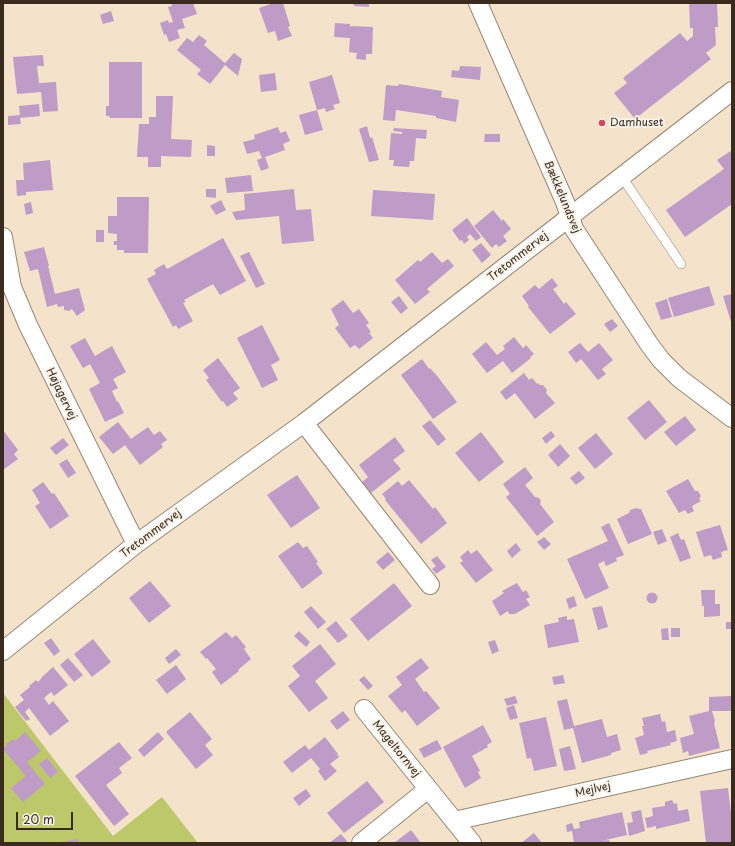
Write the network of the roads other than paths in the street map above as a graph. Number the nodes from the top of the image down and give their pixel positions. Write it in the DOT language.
graph roads {
  1 [pos="478,3"];
  2 [pos="732,91"];
  3 [pos="622,177"];
  4 [pos="570,217"];
  5 [pos="3,238"];
  6 [pos="682,264"];
  7 [pos="732,418"];
  8 [pos="304,423"];
  9 [pos="136,544"];
  10 [pos="430,585"];
  11 [pos="3,651"];
  12 [pos="364,709"];
  13 [pos="732,759"];
  14 [pos="428,789"];
  15 [pos="454,821"];
  16 [pos="361,843"];
  17 [pos="472,843"];
  1 -- 4 [label="street, Bækkelundsvej"];
  2 -- 3 [label="street, Tretommervej"];
  3 -- 4 [label="street, Tretommervej"];
  3 -- 6 [label="lane"];
  4 -- 7 [label="street, Bækkelundsvej"];
  4 -- 8 [label="street, Tretommervej"];
  5 -- 9 [label="street, Højagervej"];
  8 -- 9 [label="street, Tretommervej"];
  8 -- 10 [label="street"];
  9 -- 11 [label="street, Tretommervej"];
  12 -- 14 [label="street, Mageltornvej"];
  13 -- 15 [label="street, Mejlvej"];
  14 -- 15 [label="street, Mageltornvej"];
  14 -- 16 [label="street, Mageltornvej"];
  15 -- 17 [label="street, Mageltornvej"];
}
